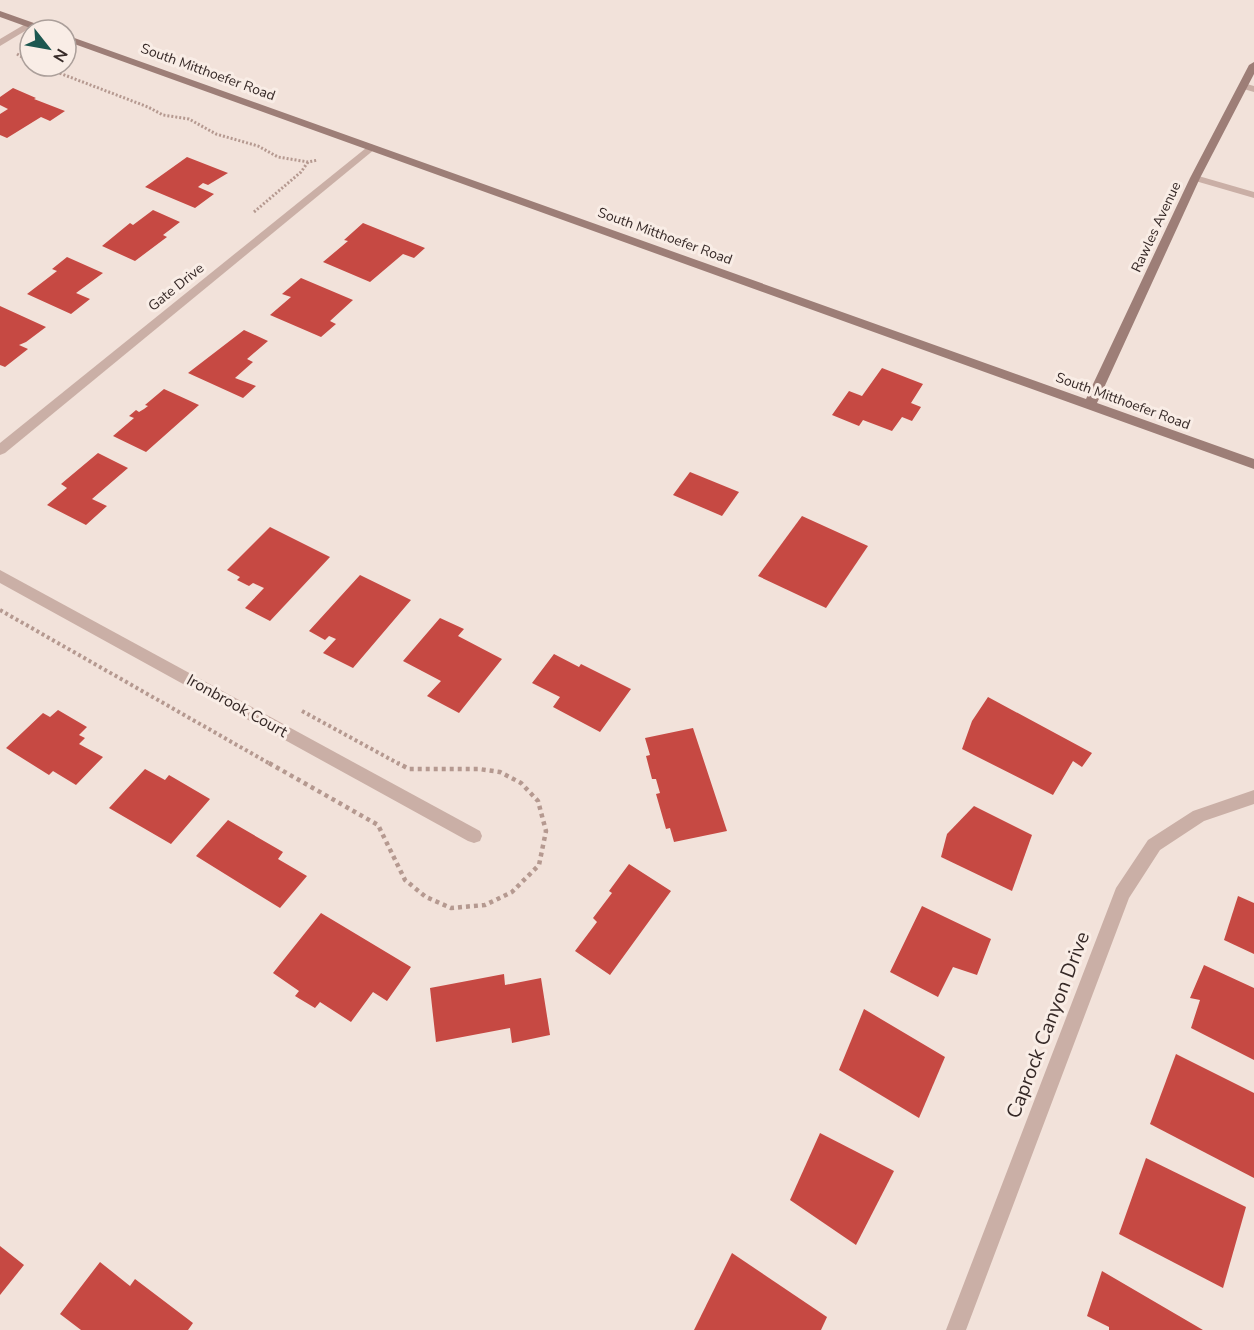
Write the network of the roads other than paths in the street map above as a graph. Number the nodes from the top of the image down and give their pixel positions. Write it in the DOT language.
graph roads {
  1 [pos="0,14"];
  2 [pos="18,21"];
  3 [pos="18,32"];
  4 [pos="78,42"];
  5 [pos="0,43"];
  6 [pos="1254,64"];
  7 [pos="1248,88"];
  8 [pos="371,147"];
  9 [pos="1195,178"];
  10 [pos="1254,195"];
  11 [pos="1090,405"];
  12 [pos="0,450"];
  13 [pos="1254,464"];
  14 [pos="0,576"];
  15 [pos="1254,797"];
  16 [pos="474,836"];
  17 [pos="956,1330"];
  1 -- 2 [label="main road"];
  3 -- 5 [label="street"];
  4 -- 8 [label="main road, South Mitthoefer Road"];
  6 -- 7 [label="main road, Rawles Avenue"];
  7 -- 9 [label="main road, Rawles Avenue"];
  8 -- 11 [label="main road, South Mitthoefer Road"];
  8 -- 12 [label="street, Gate Drive"];
  9 -- 10 [label="lane"];
  9 -- 11 [label="main road, Rawles Avenue"];
  11 -- 13 [label="main road, South Mitthoefer Road"];
  14 -- 16 [label="street, Ironbrook Court"];
  15 -- 17 [label="street, Caprock Canyon Drive"];
}
